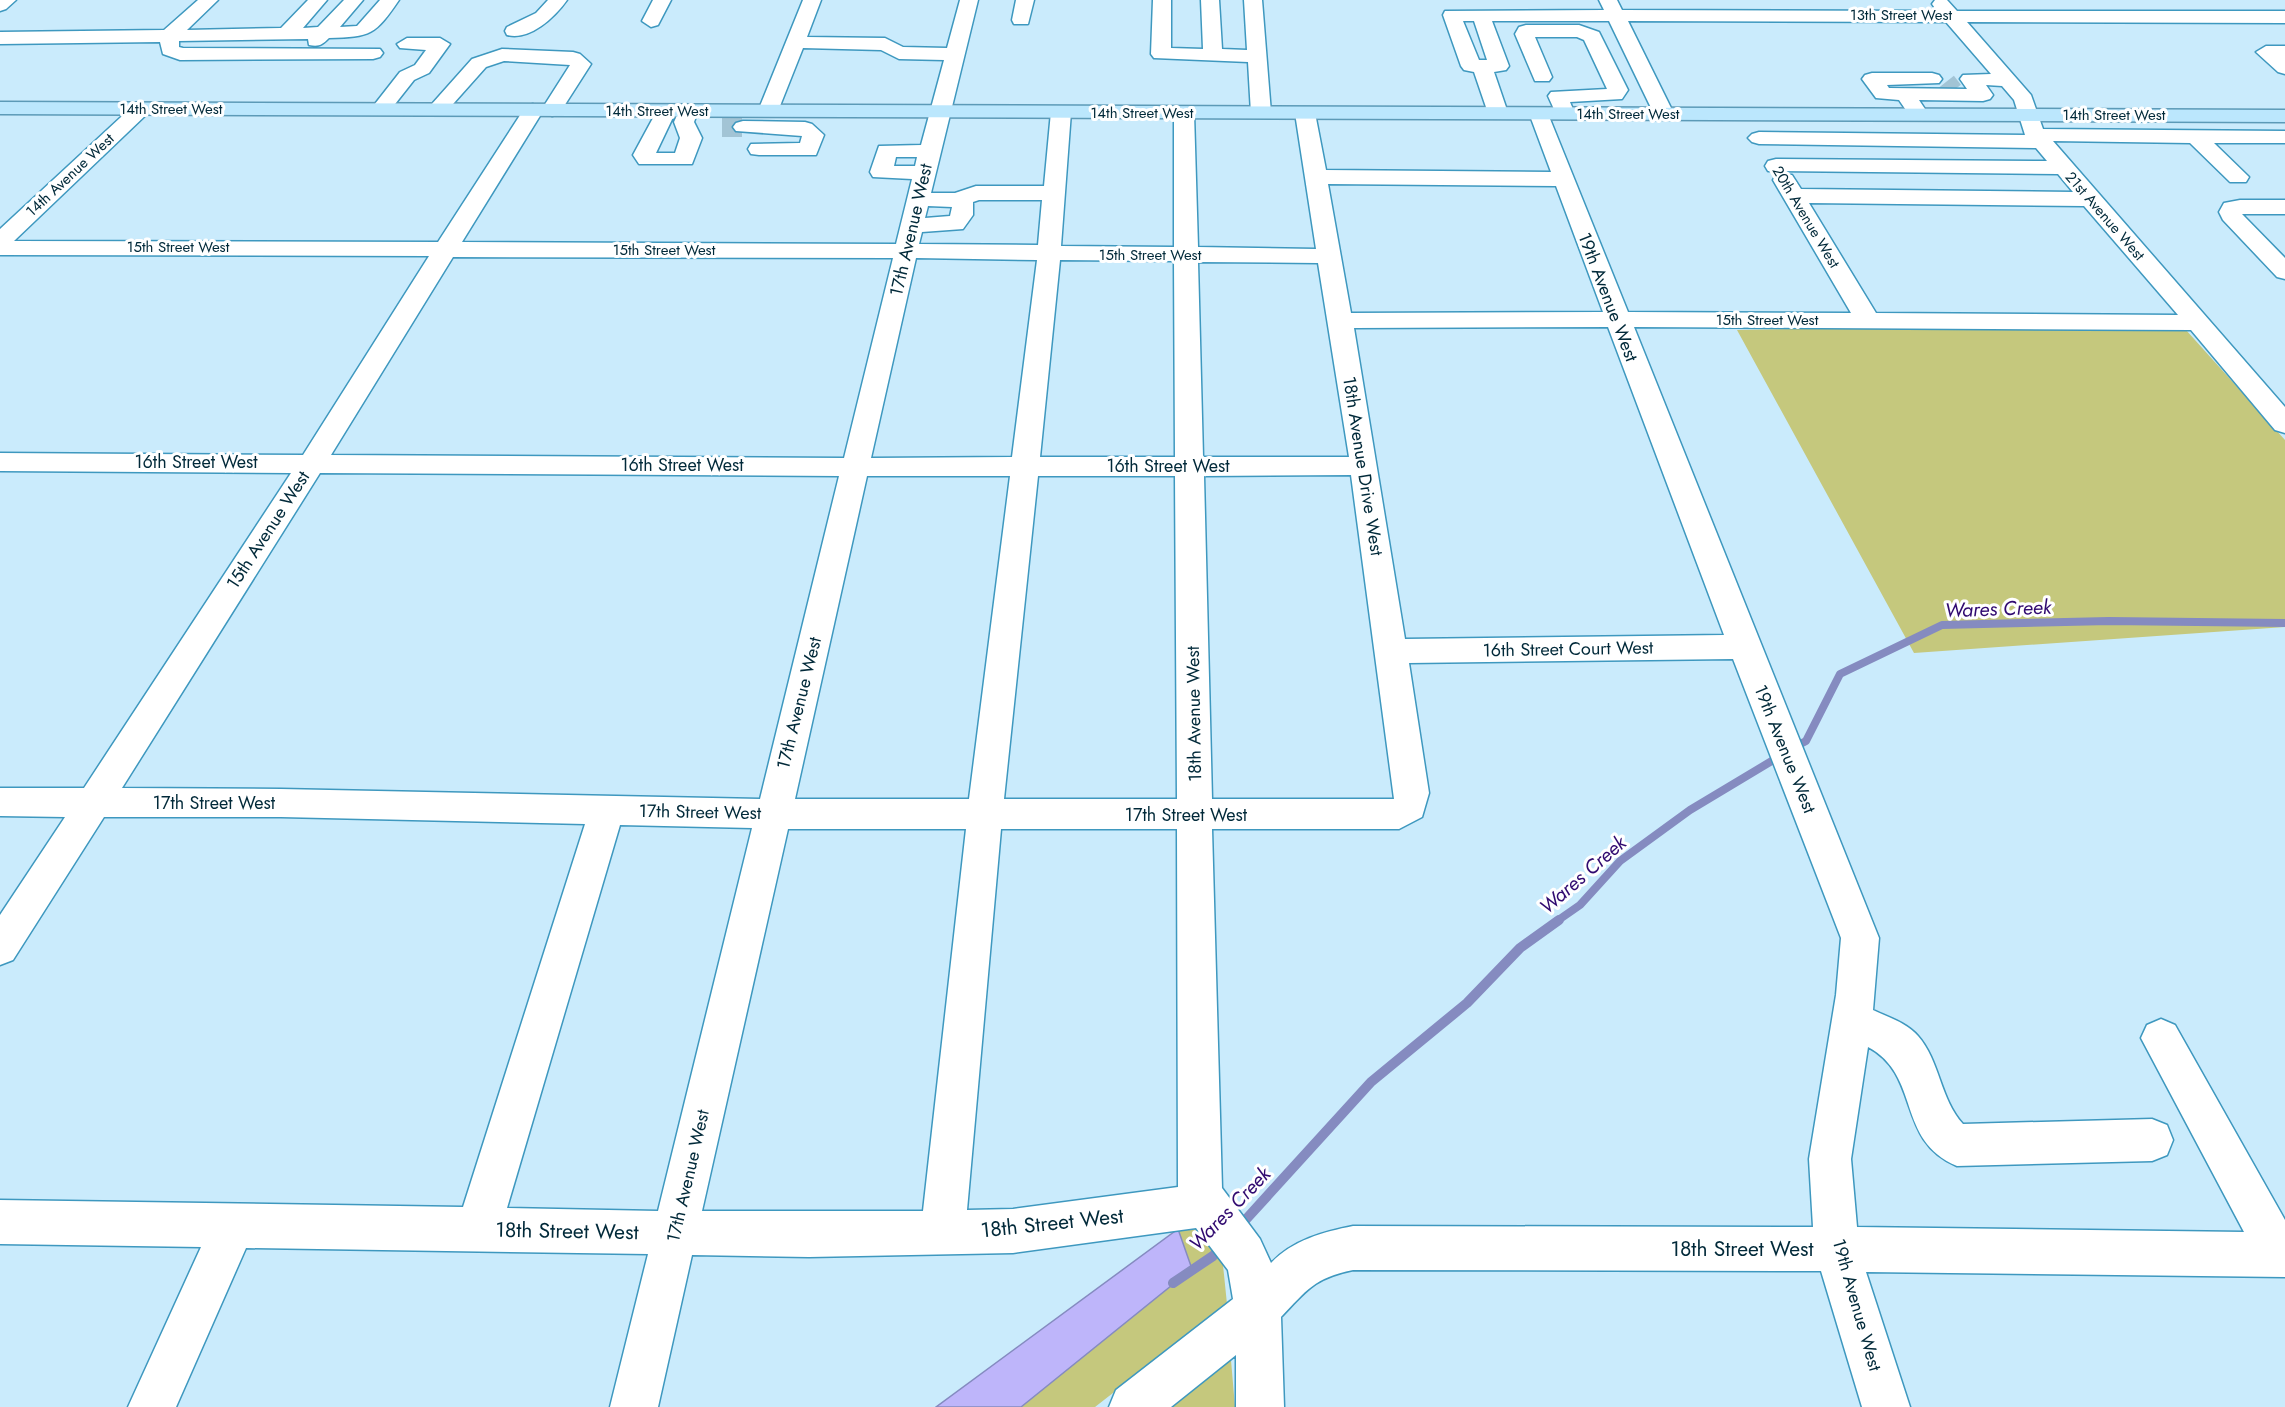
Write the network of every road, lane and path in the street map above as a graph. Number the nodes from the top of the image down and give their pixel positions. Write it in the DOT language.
graph roads {
  1 [pos="7,0"];
  2 [pos="209,0"];
  3 [pos="318,0"];
  4 [pos="354,0"];
  5 [pos="390,0"];
  6 [pos="558,0"];
  7 [pos="662,0"];
  8 [pos="812,0"];
  9 [pos="969,0"];
  10 [pos="1025,0"];
  11 [pos="1162,0"];
  12 [pos="1210,0"];
  13 [pos="1253,0"];
  14 [pos="1938,0"];
  15 [pos="0,5"];
  16 [pos="1612,8"];
  17 [pos="1481,15"];
  18 [pos="1951,15"];
  19 [pos="2285,16"];
  20 [pos="1021,20"];
  21 [pos="1525,20"];
  22 [pos="651,21"];
  23 [pos="514,31"];
  24 [pos="324,32"];
  25 [pos="287,33"];
  26 [pos="169,36"];
  27 [pos="0,38"];
  28 [pos="796,42"];
  29 [pos="407,44"];
  30 [pos="2285,52"];
  31 [pos="304,53"];
  32 [pos="373,53"];
  33 [pos="955,54"];
  34 [pos="1213,55"];
  35 [pos="1257,56"];
  36 [pos="1482,66"];
  37 [pos="2285,68"];
  38 [pos="1647,78"];
  39 [pos="2008,80"];
  40 [pos="1614,87"];
  41 [pos="1550,97"];
  42 [pos="0,108"];
  43 [pos="141,109"];
  44 [pos="381,109"];
  45 [pos="438,109"];
  46 [pos="543,110"];
  47 [pos="666,111"];
  48 [pos="768,111"];
  49 [pos="940,112"];
  50 [pos="1061,112"];
  51 [pos="1184,113"];
  52 [pos="1261,113"];
  53 [pos="1305,113"];
  54 [pos="1498,113"];
  55 [pos="1664,114"];
  56 [pos="1745,114"];
  57 [pos="1918,114"];
  58 [pos="2236,115"];
  59 [pos="2285,116"];
  60 [pos="688,119"];
  61 [pos="792,120"];
  62 [pos="2036,131"];
  63 [pos="2196,137"];
  64 [pos="2260,137"];
  65 [pos="2285,137"];
  66 [pos="1760,138"];
  67 [pos="759,149"];
  68 [pos="2285,159"];
  69 [pos="1776,166"];
  70 [pos="2064,168"];
  71 [pos="1315,177"];
  72 [pos="2238,177"];
  73 [pos="1563,179"];
  74 [pos="1054,193"];
  75 [pos="1794,196"];
  76 [pos="918,200"];
  77 [pos="957,200"];
  78 [pos="2091,200"];
  79 [pos="2285,207"];
  80 [pos="955,224"];
  81 [pos="0,242"];
  82 [pos="0,248"];
  83 [pos="445,249"];
  84 [pos="963,252"];
  85 [pos="1049,255"];
  86 [pos="1188,256"];
  87 [pos="1328,256"];
  88 [pos="2285,272"];
  89 [pos="1617,319"];
  90 [pos="1338,321"];
  91 [pos="1868,321"];
  92 [pos="2196,323"];
  93 [pos="2285,424"];
  94 [pos="0,462"];
  95 [pos="312,463"];
  96 [pos="1025,466"];
  97 [pos="1190,466"];
  98 [pos="1364,466"];
  99 [pos="856,467"];
  100 [pos="1744,647"];
  101 [pos="1392,651"];
  102 [pos="0,802"];
  103 [pos="92,803"];
  104 [pos="607,810"];
  105 [pos="772,814"];
  106 [pos="985,814"];
  107 [pos="1399,814"];
  108 [pos="1196,815"];
  109 [pos="0,948"];
  110 [pos="1852,1019"];
  111 [pos="2161,1038"];
  112 [pos="2152,1140"];
  113 [pos="1208,1210"];
  114 [pos="0,1222"];
  115 [pos="233,1226"];
  116 [pos="478,1230"];
  117 [pos="675,1233"];
  118 [pos="943,1233"];
  119 [pos="1837,1249"];
  120 [pos="2282,1255"];
  121 [pos="1256,1310"];
  122 [pos="152,1407"];
  123 [pos="634,1407"];
  124 [pos="1134,1407"];
  125 [pos="1260,1407"];
  126 [pos="1886,1407"];
  1 -- 15 [label="street"];
  2 -- 26 [label="street"];
  3 -- 25 [label="street"];
  4 -- 24 [label="street"];
  5 -- 24 [label="street"];
  6 -- 23 [label="street"];
  7 -- 22 [label="street"];
  8 -- 28 [label="street"];
  9 -- 33 [label="street, 17th Avenue West"];
  10 -- 20 [label="street"];
  11 -- 34 [label="street"];
  12 -- 34 [label="street"];
  13 -- 35 [label="street"];
  14 -- 18 [label="street, 21st Avenue West"];
  16 -- 18 [label="street, 13th Street West"];
  16 -- 21 [label="street, 13th Street West"];
  16 -- 38 [label="street"];
  17 -- 21 [label="street"];
  17 -- 36 [label="street"];
  17 -- 36 [label="street"];
  18 -- 19 [label="street, 13th Street West"];
  18 -- 39 [label="street, 21st Avenue West"];
  21 -- 40 [label="street"];
  21 -- 41 [label="street, 19th Avenue West"];
  24 -- 25 [label="street"];
  24 -- 31 [label="street"];
  25 -- 26 [label="street"];
  26 -- 27 [label="street"];
  26 -- 31 [label="street"];
  28 -- 33 [label="street"];
  28 -- 48 [label="street"];
  29 -- 44 [label="street"];
  30 -- 37 [label="street"];
  31 -- 32 [label="street"];
  33 -- 49 [label="street, 17th Avenue West"];
  34 -- 35 [label="street"];
  35 -- 52 [label="street"];
  36 -- 54 [label="street"];
  38 -- 40 [label="street"];
  38 -- 55 [label="street"];
  39 -- 57 [label="street"];
  39 -- 62 [label="street, 21st Avenue West"];
  40 -- 41 [label="street"];
  41 -- 54 [label="main road, 14th Street West"];
  41 -- 55 [label="main road, 14th Street West"];
  41 -- 73 [label="street, 19th Avenue West"];
  42 -- 43 [label="main road, 14th Street West"];
  43 -- 44 [label="main road, 14th Street West"];
  43 -- 81 [label="street, 14th Avenue West"];
  44 -- 45 [label="main road, 14th Street West"];
  45 -- 46 [label="main road, 14th Street West"];
  45 -- 46 [label="street, 15th Avenue West"];
  46 -- 47 [label="main road, 14th Street West"];
  46 -- 83 [label="street, 15th Avenue West"];
  47 -- 60 [label="main road, 14th Street West"];
  47 -- 60 [label="street"];
  48 -- 60 [label="main road, 14th Street West"];
  48 -- 61 [label="main road, 14th Street West"];
  49 -- 50 [label="main road, 14th Street West"];
  49 -- 61 [label="main road, 14th Street West"];
  49 -- 76 [label="street, 17th Avenue West"];
  50 -- 51 [label="main road, 14th Street West"];
  50 -- 74 [label="street"];
  51 -- 52 [label="main road, 14th Street West"];
  51 -- 86 [label="street, 18th Avenue West"];
  52 -- 53 [label="main road, 14th Street West"];
  53 -- 54 [label="main road, 14th Street West"];
  53 -- 71 [label="street, 18th Avenue Drive West"];
  55 -- 56 [label="main road, 14th Street West"];
  56 -- 57 [label="main road, 14th Street West"];
  56 -- 66 [label="street, 20th Avenue West"];
  57 -- 62 [label="main road, 14th Street West"];
  58 -- 59 [label="main road, 14th Street West"];
  58 -- 62 [label="main road, 14th Street West"];
  58 -- 64 [label="street"];
  60 -- 61 [label="street"];
  61 -- 67 [label="street"];
  62 -- 63 [label="street"];
  62 -- 66 [label="street"];
  62 -- 70 [label="street, 21st Avenue West"];
  63 -- 64 [label="street"];
  63 -- 72 [label="street"];
  64 -- 65 [label="street"];
  64 -- 68 [label="street"];
  66 -- 69 [label="street, 20th Avenue West"];
  69 -- 70 [label="street"];
  69 -- 75 [label="street, 20th Avenue West"];
  70 -- 78 [label="street, 21st Avenue West"];
  71 -- 73 [label="street"];
  71 -- 87 [label="street, 18th Avenue Drive West"];
  73 -- 89 [label="street, 19th Avenue West"];
  74 -- 77 [label="street"];
  74 -- 85 [label="street"];
  75 -- 78 [label="street"];
  75 -- 91 [label="street, 20th Avenue West"];
  76 -- 77 [label="street"];
  76 -- 80 [label="street"];
  76 -- 83 [label="street, 15th Street West"];
  76 -- 84 [label="street, 15th Street West"];
  76 -- 99 [label="street, 17th Avenue West"];
  77 -- 80 [label="street"];
  78 -- 92 [label="street, 21st Avenue West"];
  79 -- 88 [label="street"];
  80 -- 84 [label="street"];
  82 -- 83 [label="street, 15th Street West"];
  83 -- 95 [label="street, 15th Avenue West"];
  84 -- 85 [label="street, 15th Street West"];
  85 -- 86 [label="street, 15th Street West"];
  85 -- 96 [label="street"];
  86 -- 87 [label="street, 15th Street West"];
  86 -- 97 [label="street, 18th Avenue West"];
  87 -- 90 [label="street, 18th Avenue Drive West"];
  89 -- 90 [label="street, 15th Street West"];
  89 -- 91 [label="street, 15th Street West"];
  89 -- 100 [label="street, 19th Avenue West"];
  90 -- 98 [label="street, 18th Avenue Drive West"];
  91 -- 92 [label="street, 15th Street West"];
  92 -- 93 [label="street, 21st Avenue West"];
  94 -- 95 [label="street, 16th Street West"];
  95 -- 99 [label="street, 16th Street West"];
  95 -- 103 [label="street, 15th Avenue West"];
  96 -- 97 [label="street, 16th Street West"];
  96 -- 99 [label="street, 16th Street West"];
  96 -- 106 [label="street"];
  97 -- 98 [label="street, 16th Street West"];
  97 -- 108 [label="street, 18th Avenue West"];
  98 -- 101 [label="street, 18th Avenue Drive West"];
  99 -- 105 [label="street, 17th Avenue West"];
  100 -- 101 [label="street, 16th Street Court West"];
  100 -- 110 [label="street, 19th Avenue West"];
  101 -- 107 [label="street, 18th Avenue Drive West"];
  102 -- 103 [label="street, 17th Street West"];
  103 -- 104 [label="street, 17th Street West"];
  103 -- 109 [label="street, 15th Avenue West"];
  104 -- 105 [label="street, 17th Street West"];
  104 -- 116 [label="street"];
  105 -- 106 [label="street, 17th Street West"];
  105 -- 117 [label="street, 17th Avenue West"];
  106 -- 108 [label="street, 17th Street West"];
  106 -- 118 [label="street"];
  107 -- 108 [label="street, 17th Street West"];
  108 -- 113 [label="street, 18th Avenue West"];
  110 -- 112 [label="street"];
  110 -- 119 [label="street, 19th Avenue West"];
  111 -- 120 [label="street"];
  113 -- 118 [label="street, 18th Street West"];
  113 -- 121 [label="street"];
  114 -- 115 [label="street, 18th Street West"];
  115 -- 116 [label="street, 18th Street West"];
  115 -- 122 [label="street"];
  116 -- 117 [label="street, 18th Street West"];
  117 -- 118 [label="street, 18th Street West"];
  117 -- 123 [label="street, 17th Avenue West"];
  119 -- 120 [label="street, 18th Street West"];
  119 -- 121 [label="street, 18th Street West"];
  119 -- 126 [label="street, 19th Avenue West"];
  121 -- 124 [label="street"];
  121 -- 125 [label="street"];
}
